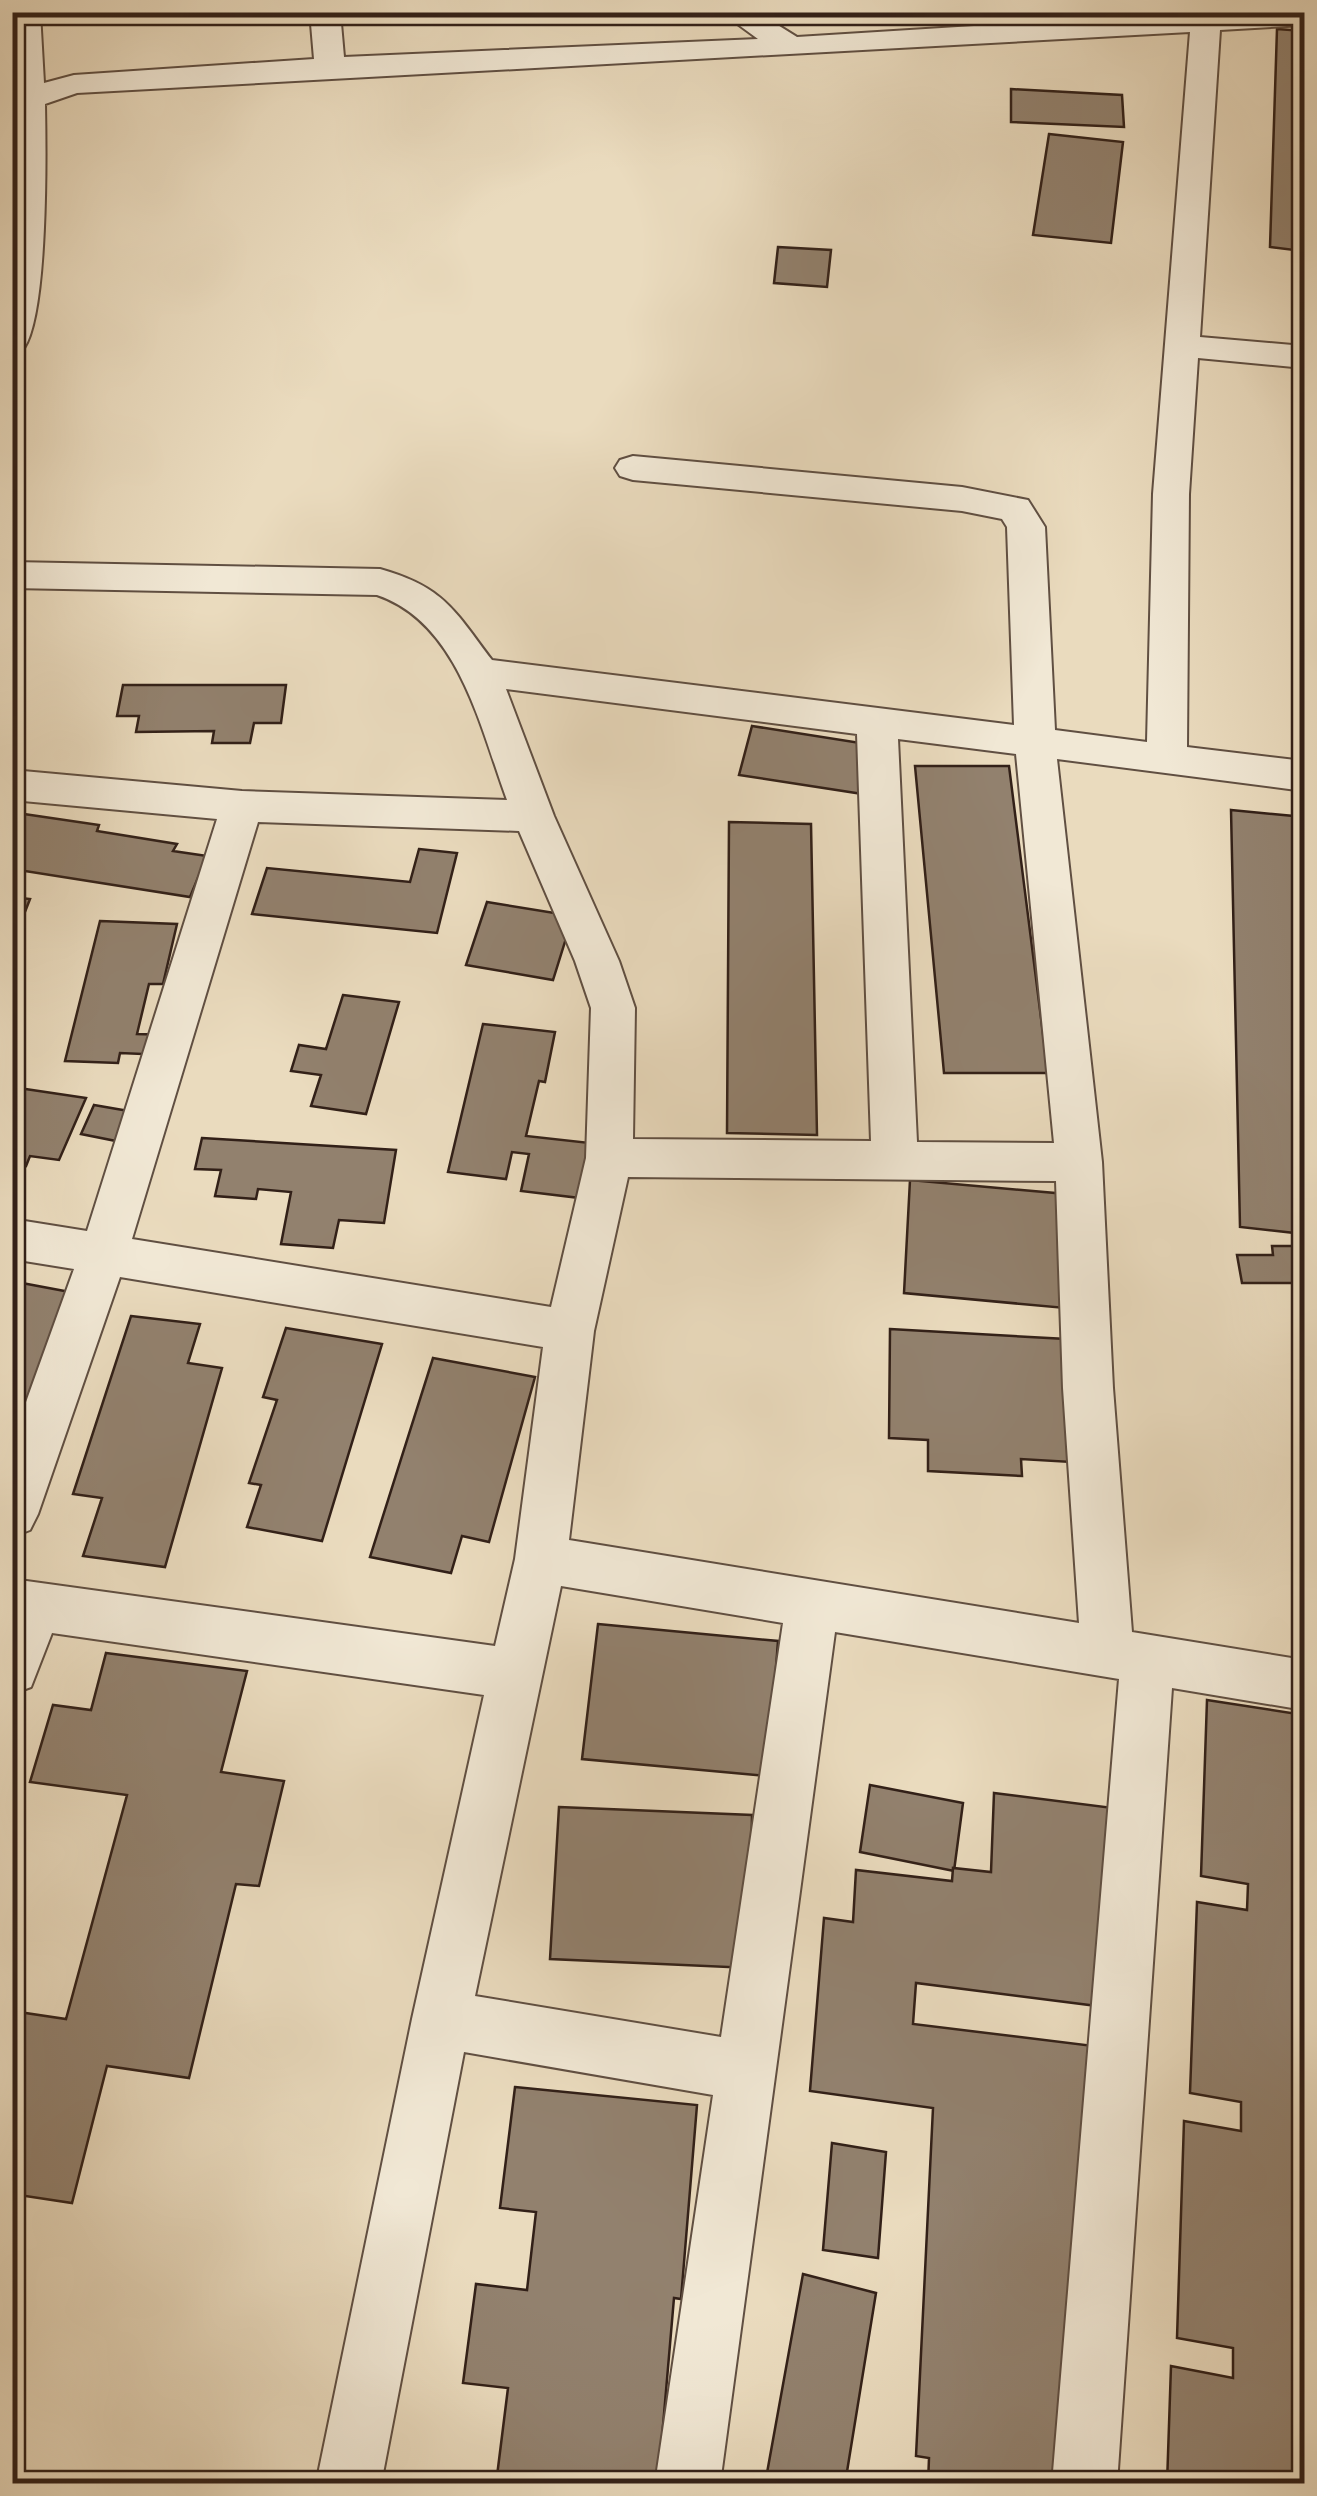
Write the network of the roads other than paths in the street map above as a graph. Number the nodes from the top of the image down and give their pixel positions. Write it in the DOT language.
graph roads {
  1 [pos="25,12"];
  2 [pos="325,12"];
  3 [pos="736,12"];
  4 [pos="1304,16"];
  5 [pos="1206,20"];
  6 [pos="914,26"];
  7 [pos="791,47"];
  8 [pos="330,67"];
  9 [pos="29,86"];
  10 [pos="12,341"];
  11 [pos="1183,346"];
  12 [pos="1304,357"];
  13 [pos="632,468"];
  14 [pos="12,575"];
  15 [pos="480,672"];
  16 [pos="877,720"];
  17 [pos="1034,739"];
  18 [pos="1167,758"];
  19 [pos="1304,776"];
  20 [pos="12,785"];
  21 [pos="242,806"];
  22 [pos="533,816"];
  23 [pos="609,1158"];
  24 [pos="895,1159"];
  25 [pos="1078,1162"];
  26 [pos="12,1239"];
  27 [pos="104,1256"];
  28 [pos="570,1331"];
  29 [pos="12,1514"];
  30 [pos="541,1559"];
  31 [pos="24,1605"];
  32 [pos="812,1606"];
  33 [pos="1127,1655"];
  34 [pos="12,1669"];
  35 [pos="513,1674"];
  36 [pos="1304,1685"];
  37 [pos="440,2019"];
  38 [pos="748,2072"];
  39 [pos="348,2484"];
  40 [pos="687,2484"];
  41 [pos="1084,2484"];
  1 -- 9 [label="street"];
  2 -- 8 [label="street"];
  3 -- 7 [label="street"];
  4 -- 5 [label="street"];
  5 -- 6 [label="street"];
  5 -- 11 [label="street"];
  6 -- 7 [label="street"];
  7 -- 8 [label="street"];
  8 -- 9 [label="street"];
  9 -- 10 [label="street"];
  11 -- 12 [label="street"];
  11 -- 18 [label="street"];
  13 -- 17 [label="street"];
  14 -- 15 [label="street"];
  15 -- 16 [label="street"];
  15 -- 22 [label="street"];
  16 -- 17 [label="street"];
  16 -- 24 [label="street"];
  17 -- 18 [label="street"];
  17 -- 25 [label="street"];
  18 -- 19 [label="street"];
  20 -- 21 [label="street"];
  21 -- 22 [label="street"];
  21 -- 27 [label="street"];
  22 -- 23 [label="street"];
  23 -- 24 [label="street"];
  23 -- 28 [label="street"];
  24 -- 25 [label="street"];
  25 -- 33 [label="street"];
  26 -- 27 [label="street"];
  27 -- 28 [label="street"];
  27 -- 29 [label="street"];
  28 -- 30 [label="street"];
  30 -- 32 [label="street"];
  30 -- 35 [label="street"];
  31 -- 34 [label="street"];
  31 -- 35 [label="street"];
  32 -- 33 [label="street"];
  32 -- 38 [label="street"];
  33 -- 36 [label="street"];
  33 -- 41 [label="street"];
  35 -- 37 [label="street"];
  37 -- 38 [label="street"];
  37 -- 39 [label="street"];
  38 -- 40 [label="street"];
}
